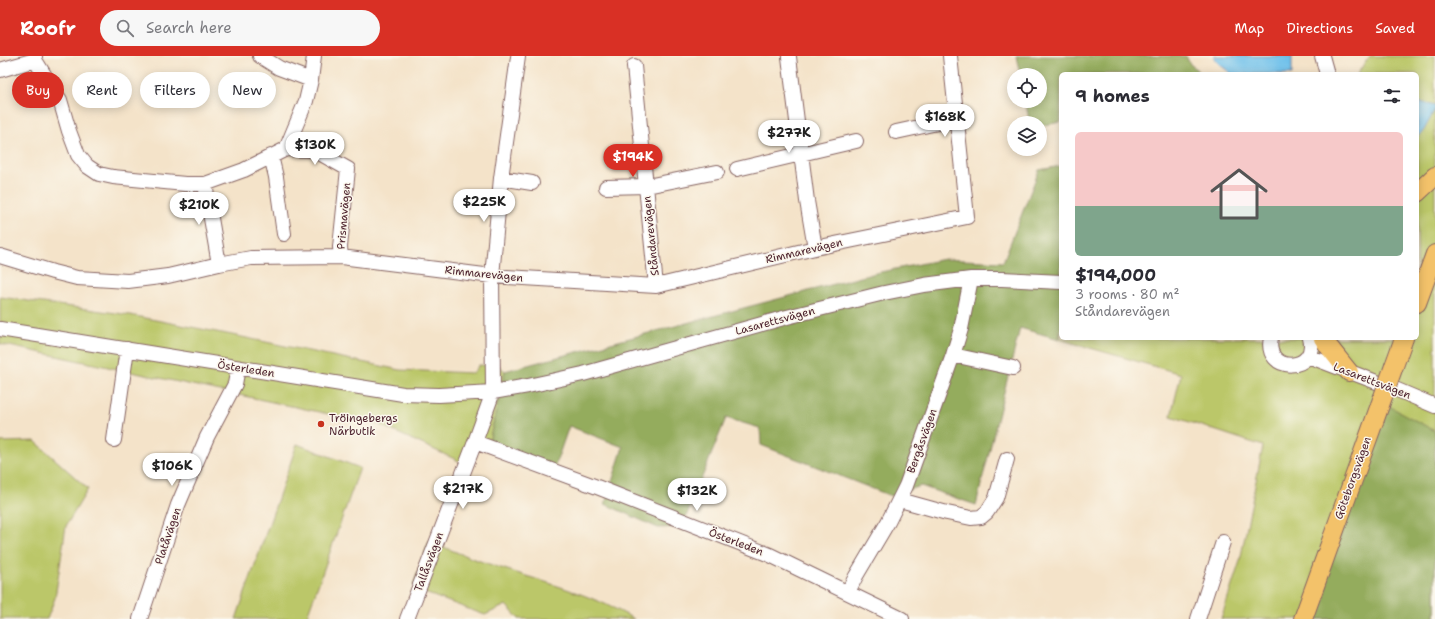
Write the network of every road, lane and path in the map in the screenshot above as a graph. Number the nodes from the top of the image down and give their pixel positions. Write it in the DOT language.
graph roads {
  1 [pos="260,56"];
  2 [pos="314,56"];
  3 [pos="950,56"];
  4 [pos="1322,56"];
  5 [pos="518,57"];
  6 [pos="789,57"];
  7 [pos="35,58"];
  8 [pos="634,66"];
  9 [pos="0,70"];
  10 [pos="1326,72"];
  11 [pos="311,80"];
  12 [pos="956,120"];
  13 [pos="896,132"];
  14 [pos="856,141"];
  15 [pos="286,149"];
  16 [pos="802,153"];
  17 [pos="271,156"];
  18 [pos="737,169"];
  19 [pos="717,172"];
  20 [pos="1435,176"];
  21 [pos="501,178"];
  22 [pos="532,183"];
  23 [pos="206,184"];
  24 [pos="647,186"];
  25 [pos="606,187"];
  26 [pos="1419,191"];
  27 [pos="284,234"];
  28 [pos="815,248"];
  29 [pos="1435,254"];
  30 [pos="0,256"];
  31 [pos="340,257"];
  32 [pos="219,264"];
  33 [pos="492,276"];
  34 [pos="971,280"];
  35 [pos="1059,282"];
  36 [pos="656,286"];
  37 [pos="1419,298"];
  38 [pos="0,329"];
  39 [pos="1267,340"];
  40 [pos="1310,340"];
  41 [pos="1324,340"];
  42 [pos="1395,340"];
  43 [pos="1403,340"];
  44 [pos="127,349"];
  45 [pos="953,355"];
  46 [pos="1308,356"];
  47 [pos="1390,365"];
  48 [pos="238,368"];
  49 [pos="1012,368"];
  50 [pos="1349,372"];
  51 [pos="493,392"];
  52 [pos="1435,406"];
  53 [pos="114,440"];
  54 [pos="475,442"];
  55 [pos="1006,459"];
  56 [pos="900,500"];
  57 [pos="1223,542"];
  58 [pos="848,592"];
  59 [pos="140,619"];
  60 [pos="407,619"];
  61 [pos="902,619"];
  62 [pos="1198,619"];
  63 [pos="1303,619"];
  1 -- 11 [label="street"];
  2 -- 11 [label="street"];
  3 -- 12 [label="street"];
  4 -- 10 [label="street"];
  5 -- 21 [label="street"];
  6 -- 16 [label="street"];
  7 -- 9 [label="street"];
  7 -- 23 [label="street"];
  8 -- 24 [label="street, Ståndarevägen"];
  11 -- 15 [label="street"];
  12 -- 13 [label="street"];
  12 -- 28 [label="street, Rimmarevägen"];
  14 -- 16 [label="street"];
  15 -- 17 [label="street"];
  15 -- 31 [label="street, Prismavägen"];
  16 -- 18 [label="street"];
  16 -- 28 [label="street"];
  17 -- 23 [label="street"];
  17 -- 27 [label="street"];
  19 -- 24 [label="street"];
  20 -- 26 [label="main road"];
  21 -- 22 [label="street"];
  21 -- 33 [label="street"];
  23 -- 32 [label="street"];
  24 -- 25 [label="street"];
  24 -- 36 [label="street, Ståndarevägen"];
  28 -- 36 [label="street, Rimmarevägen"];
  29 -- 37 [label="main road"];
  30 -- 32 [label="street, Rimmarevägen"];
  31 -- 32 [label="street, Rimmarevägen"];
  31 -- 33 [label="street, Rimmarevägen"];
  33 -- 36 [label="street, Rimmarevägen"];
  33 -- 51 [label="street"];
  34 -- 35 [label="street, Lasarettsvägen"];
  34 -- 45 [label="street, Bergåsvägen"];
  34 -- 51 [label="street, Lasarettsvägen"];
  38 -- 44 [label="street, Österleden"];
  39 -- 46 [label="street"];
  40 -- 46 [label="street"];
  41 -- 50 [label="main road"];
  42 -- 47 [label="main road"];
  43 -- 47 [label="main road, Göteborgsvägen"];
  44 -- 48 [label="street, Österleden"];
  44 -- 53 [label="street"];
  45 -- 49 [label="street"];
  45 -- 56 [label="street, Bergåsvägen"];
  46 -- 50 [label="street, Lasarettsvägen"];
  47 -- 63 [label="main road, Göteborgsvägen, bridge"];
  48 -- 51 [label="street, Österleden"];
  48 -- 59 [label="street, Platåvägen"];
  50 -- 52 [label="street, Lasarettsvägen"];
  51 -- 54 [label="street, Tallåsvägen"];
  54 -- 58 [label="street, Österleden"];
  54 -- 60 [label="street, Tallåsvägen"];
  55 -- 56 [label="street"];
  56 -- 58 [label="street, Bergåsvägen"];
  57 -- 62 [label="street"];
  58 -- 61 [label="street, Österleden"];
}
